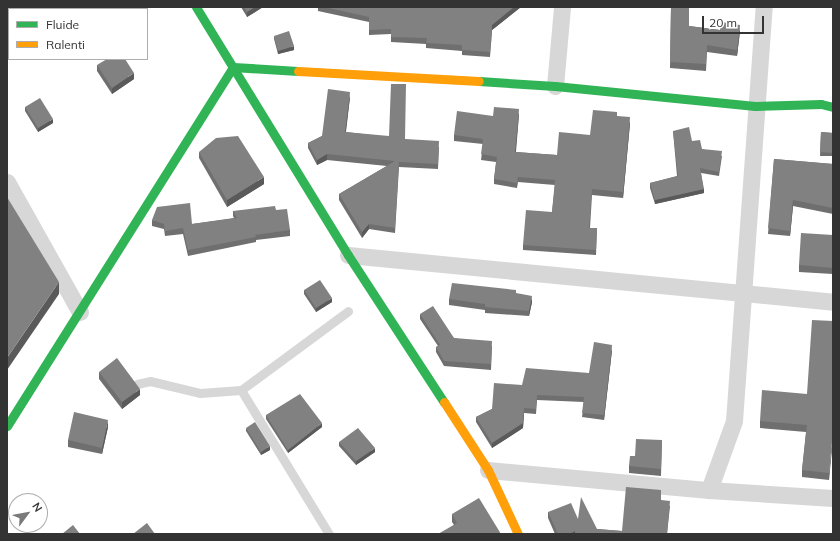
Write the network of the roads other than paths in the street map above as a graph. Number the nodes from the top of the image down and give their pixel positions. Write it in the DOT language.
graph roads {
  1 [pos="196,7"];
  2 [pos="562,7"];
  3 [pos="764,7"];
  4 [pos="233,67"];
  5 [pos="555,86"];
  6 [pos="755,106"];
  7 [pos="833,107"];
  8 [pos="7,182"];
  9 [pos="348,255"];
  10 [pos="742,292"];
  11 [pos="833,302"];
  12 [pos="348,311"];
  13 [pos="80,312"];
  14 [pos="137,384"];
  15 [pos="241,390"];
  16 [pos="7,426"];
  17 [pos="488,470"];
  18 [pos="709,490"];
  19 [pos="833,498"];
  20 [pos="329,534"];
  21 [pos="518,534"];
  1 -- 4 [label="street"];
  2 -- 5 [label="street"];
  3 -- 6 [label="street"];
  4 -- 5 [label="street"];
  4 -- 9 [label="street"];
  4 -- 13 [label="street"];
  5 -- 6 [label="street"];
  6 -- 7 [label="street"];
  6 -- 10 [label="street"];
  8 -- 13 [label="street"];
  9 -- 10 [label="street"];
  9 -- 17 [label="street"];
  10 -- 11 [label="street"];
  10 -- 18 [label="street"];
  12 -- 15 [label="lane"];
  13 -- 16 [label="street"];
  14 -- 15 [label="lane"];
  15 -- 20 [label="lane"];
  17 -- 18 [label="street"];
  17 -- 21 [label="street"];
  18 -- 19 [label="street"];
}
